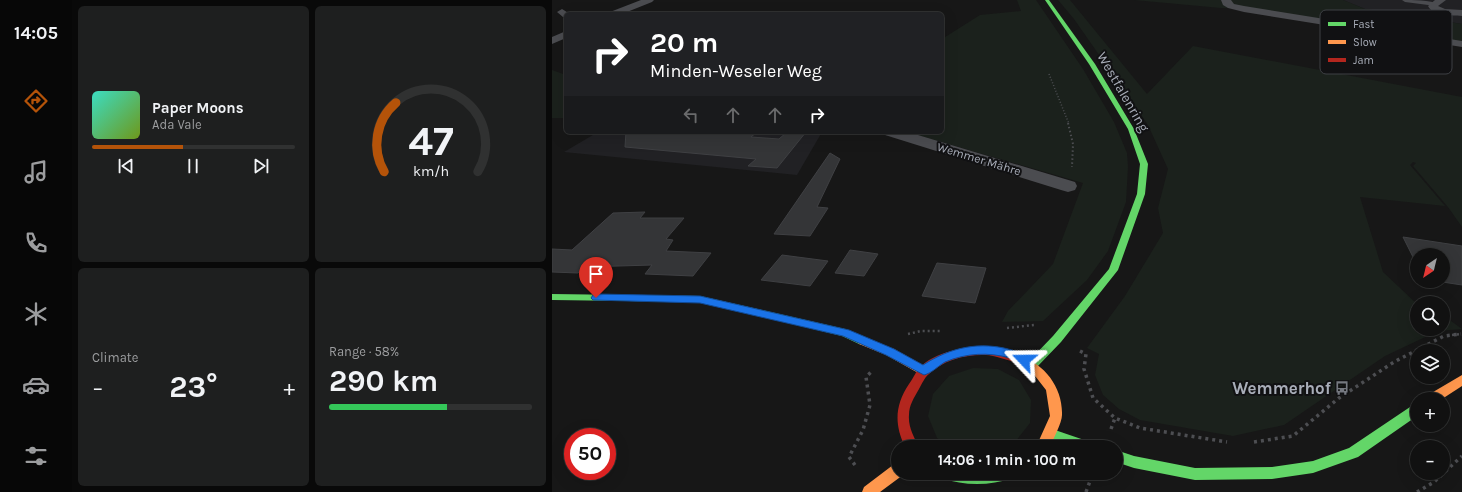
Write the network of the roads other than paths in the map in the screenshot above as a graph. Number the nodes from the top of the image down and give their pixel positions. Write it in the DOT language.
graph roads {
  1 [pos="650,0"];
  2 [pos="1047,0"];
  3 [pos="1406,0"];
  4 [pos="1448,0"];
  5 [pos="1226,1"];
  6 [pos="1438,2"];
  7 [pos="1462,7"];
  8 [pos="1438,10"];
  9 [pos="618,12"];
  10 [pos="1452,12"];
  11 [pos="1462,13"];
  12 [pos="1320,22"];
  13 [pos="564,35"];
  14 [pos="552,41"];
  15 [pos="1452,42"];
  16 [pos="1462,44"];
  17 [pos="898,134"];
  18 [pos="1068,186"];
  19 [pos="552,297"];
  20 [pos="1032,365"];
  21 [pos="924,371"];
  22 [pos="1462,380"];
  23 [pos="1443,392"];
  24 [pos="1410,414"];
  25 [pos="1052,435"];
  26 [pos="907,440"];
  27 [pos="1049,440"];
  28 [pos="1067,440"];
  29 [pos="1123,458"];
  30 [pos="891,475"];
  31 [pos="870,491"];
  1 -- 9 [label="street"];
  2 -- 20 [label="main road, Westfalenring"];
  3 -- 6 [label="lane"];
  4 -- 7 [label="street"];
  5 -- 12 [label="street"];
  6 -- 8 [label="street"];
  10 -- 11 [label="street"];
  13 -- 14 [label="street"];
  15 -- 16 [label="street"];
  17 -- 18 [label="street, Wemmer Mähre"];
  19 -- 21 [label="main road"];
  20 -- 21 [label="main road"];
  20 -- 25 [label="main road"];
  21 -- 26 [label="main road"];
  22 -- 23 [label="main road"];
  24 -- 29 [label="main road"];
  25 -- 27 [label="main road"];
  25 -- 28 [label="main road"];
  30 -- 31 [label="main road"];
}
